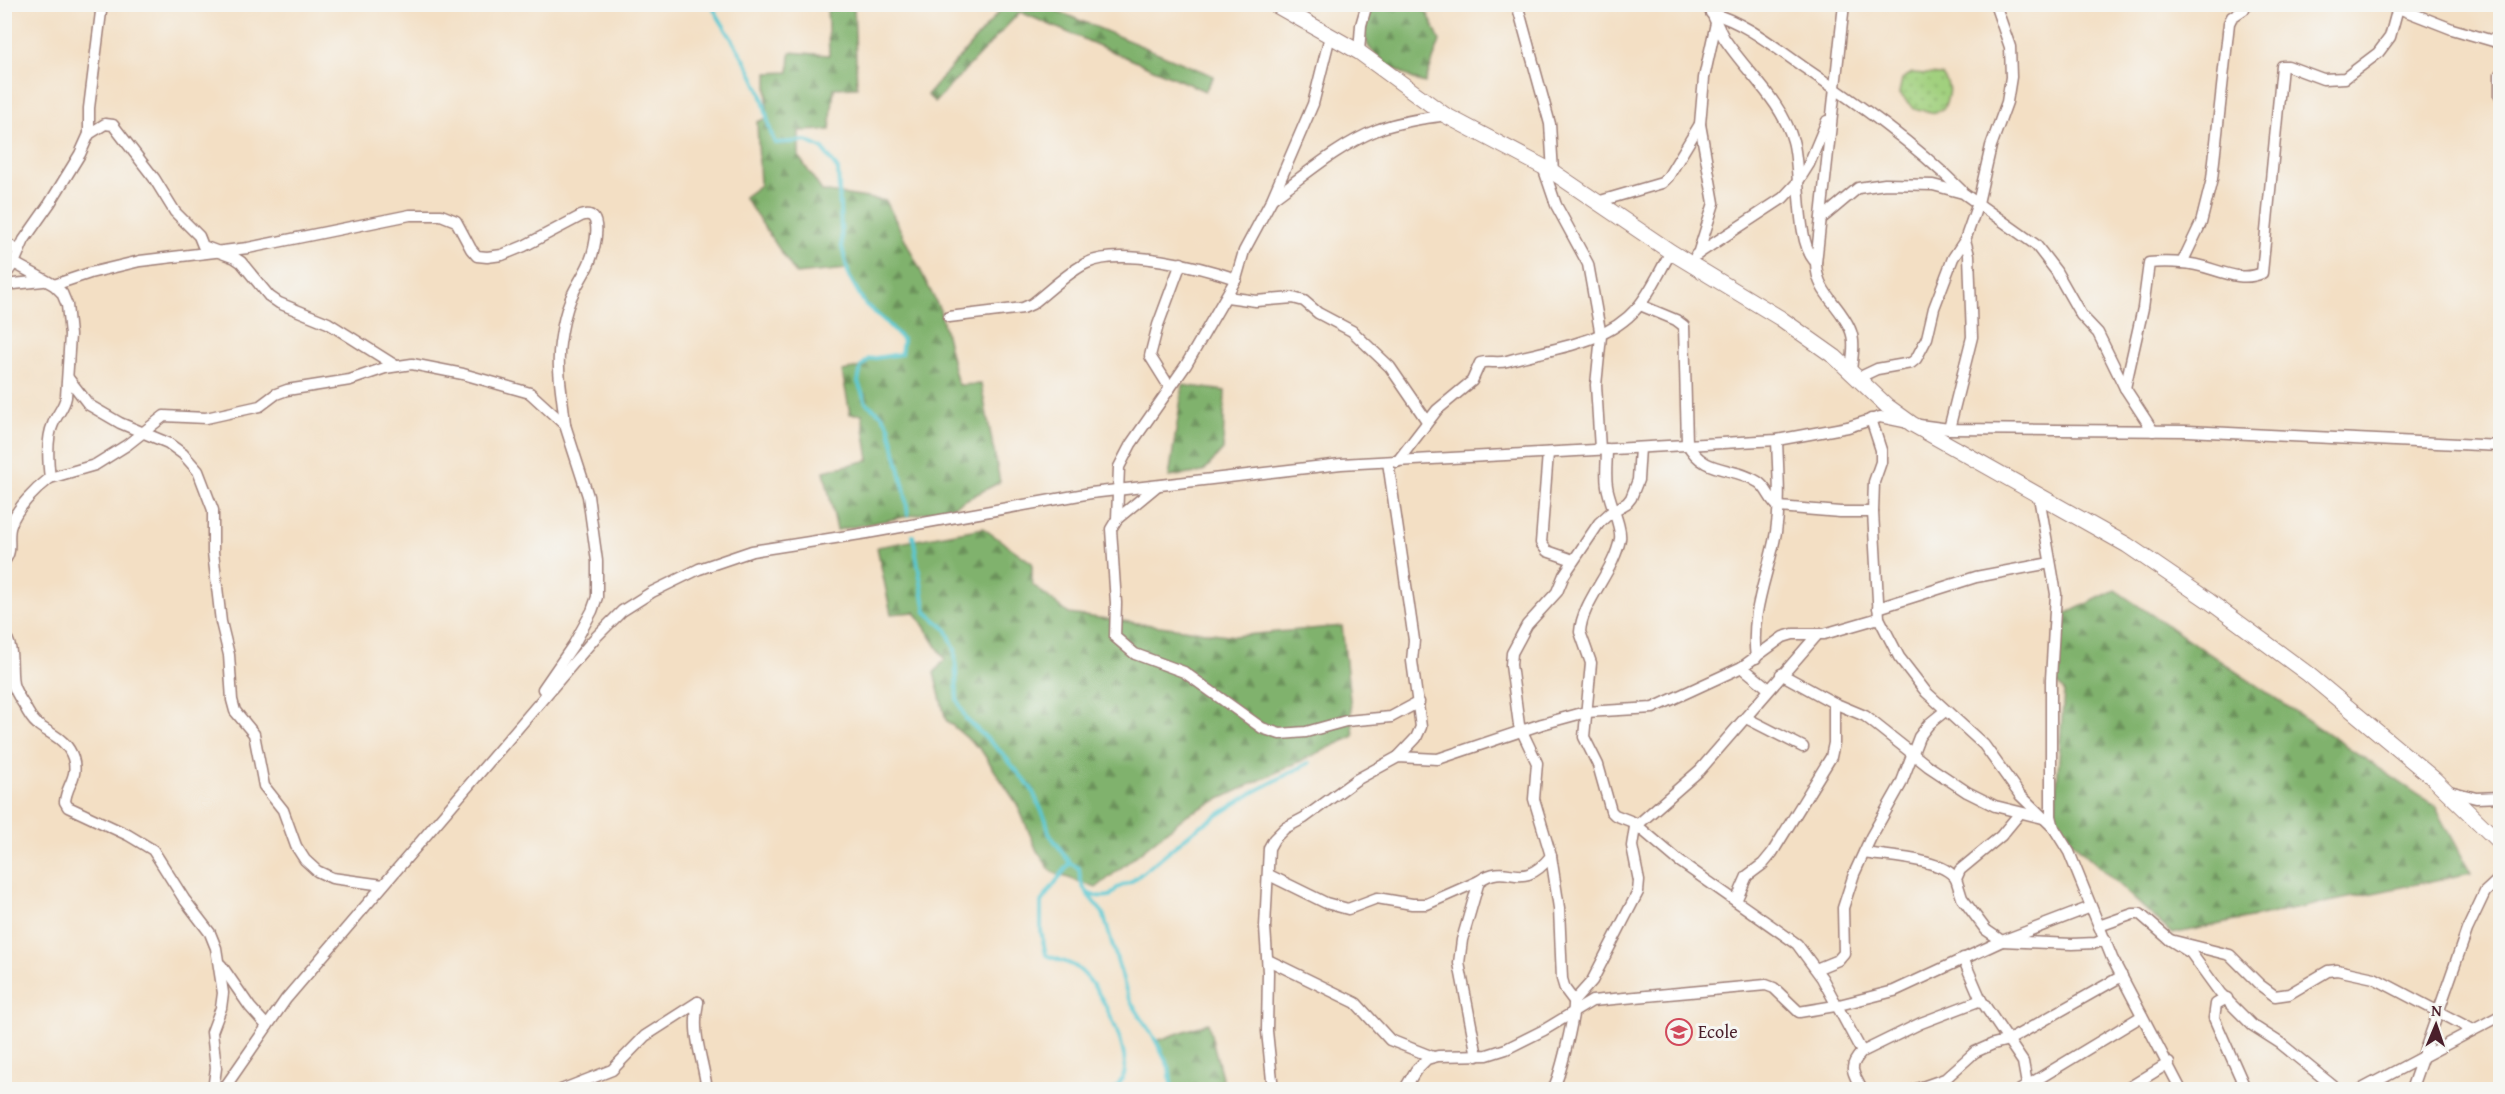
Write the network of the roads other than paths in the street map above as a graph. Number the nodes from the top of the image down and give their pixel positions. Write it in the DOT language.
graph roads {
  1 [pos="102,4"];
  2 [pos="1367,4"];
  3 [pos="1517,4"];
  4 [pos="1844,4"];
  5 [pos="1995,4"];
  6 [pos="2245,4"];
  7 [pos="2388,4"];
  8 [pos="1275,5"];
  9 [pos="2399,6"];
  10 [pos="1712,13"];
  11 [pos="1330,36"];
  12 [pos="2500,43"];
  13 [pos="1359,52"];
  14 [pos="2500,74"];
  15 [pos="1833,88"];
  16 [pos="2500,96"];
  17 [pos="1832,109"];
  18 [pos="1445,115"];
  19 [pos="1700,124"];
  20 [pos="89,134"];
  21 [pos="1548,170"];
  22 [pos="1797,183"];
  23 [pos="1963,193"];
  24 [pos="1272,199"];
  25 [pos="1597,202"];
  26 [pos="1978,203"];
  27 [pos="1821,219"];
  28 [pos="1965,240"];
  29 [pos="4,242"];
  30 [pos="19,251"];
  31 [pos="220,251"];
  32 [pos="1671,252"];
  33 [pos="1693,258"];
  34 [pos="14,263"];
  35 [pos="1181,263"];
  36 [pos="1816,263"];
  37 [pos="2182,263"];
  38 [pos="4,277"];
  39 [pos="1236,279"];
  40 [pos="43,281"];
  41 [pos="4,285"];
  42 [pos="54,285"];
  43 [pos="1227,297"];
  44 [pos="1640,305"];
  45 [pos="949,317"];
  46 [pos="1601,336"];
  47 [pos="396,366"];
  48 [pos="1855,375"];
  49 [pos="68,378"];
  50 [pos="1170,388"];
  51 [pos="2125,388"];
  52 [pos="1871,419"];
  53 [pos="1427,422"];
  54 [pos="1912,424"];
  55 [pos="565,425"];
  56 [pos="1949,429"];
  57 [pos="2153,431"];
  58 [pos="144,433"];
  59 [pos="1777,440"];
  60 [pos="1687,443"];
  61 [pos="2500,446"];
  62 [pos="1640,448"];
  63 [pos="1604,449"];
  64 [pos="1548,453"];
  65 [pos="1393,462"];
  66 [pos="50,478"];
  67 [pos="1157,486"];
  68 [pos="1119,490"];
  69 [pos="2039,497"];
  70 [pos="1779,507"];
  71 [pos="1613,512"];
  72 [pos="1873,512"];
  73 [pos="1117,519"];
  74 [pos="1573,560"];
  75 [pos="4,561"];
  76 [pos="2050,563"];
  77 [pos="1879,613"];
  78 [pos="4,634"];
  79 [pos="1818,634"];
  80 [pos="1756,658"];
  81 [pos="1742,667"];
  82 [pos="1781,674"];
  83 [pos="1769,689"];
  84 [pos="1419,702"];
  85 [pos="1834,703"];
  86 [pos="533,709"];
  87 [pos="1945,711"];
  88 [pos="1586,712"];
  89 [pos="1746,718"];
  90 [pos="1521,730"];
  91 [pos="1803,747"];
  92 [pos="1913,753"];
  93 [pos="1398,757"];
  94 [pos="2445,790"];
  95 [pos="2500,797"];
  96 [pos="2020,813"];
  97 [pos="2043,818"];
  98 [pos="1635,827"];
  99 [pos="2054,828"];
  100 [pos="2500,843"];
  101 [pos="1864,853"];
  102 [pos="1551,856"];
  103 [pos="1269,875"];
  104 [pos="2500,878"];
  105 [pos="1956,879"];
  106 [pos="1479,881"];
  107 [pos="383,885"];
  108 [pos="1736,902"];
  109 [pos="2091,907"];
  110 [pos="2099,926"];
  111 [pos="2105,939"];
  112 [pos="2170,940"];
  113 [pos="2002,941"];
  114 [pos="1963,958"];
  115 [pos="217,960"];
  116 [pos="1268,960"];
  117 [pos="1816,969"];
  118 [pos="2122,976"];
  119 [pos="2227,998"];
  120 [pos="1981,1000"];
  121 [pos="1574,1005"];
  122 [pos="1835,1006"];
  123 [pos="2438,1013"];
  124 [pos="2142,1016"];
  125 [pos="2500,1016"];
  126 [pos="267,1026"];
  127 [pos="2473,1030"];
  128 [pos="2009,1040"];
  129 [pos="1862,1052"];
  130 [pos="1477,1056"];
  131 [pos="1433,1057"];
  132 [pos="2421,1058"];
  133 [pos="2169,1063"];
  134 [pos="2025,1088"];
  135 [pos="213,1089"];
  136 [pos="223,1089"];
  137 [pos="561,1089"];
  138 [pos="706,1089"];
  139 [pos="1274,1089"];
  140 [pos="1404,1089"];
  141 [pos="1552,1089"];
  142 [pos="1862,1089"];
  143 [pos="1914,1089"];
  144 [pos="2125,1089"];
  145 [pos="2181,1089"];
  146 [pos="2246,1089"];
  147 [pos="2338,1089"];
  148 [pos="2360,1089"];
  149 [pos="2411,1089"];
  1 -- 20 [label="street"];
  2 -- 13 [label="street"];
  3 -- 21 [label="street"];
  4 -- 15 [label="street"];
  5 -- 26 [label="street"];
  6 -- 37 [label="street"];
  7 -- 9 [label="street"];
  8 -- 11 [label="street"];
  9 -- 12 [label="street"];
  9 -- 37 [label="street"];
  10 -- 15 [label="street"];
  10 -- 19 [label="street"];
  10 -- 22 [label="street"];
  11 -- 13 [label="street"];
  11 -- 24 [label="street"];
  13 -- 18 [label="street"];
  14 -- 16 [label="street"];
  15 -- 17 [label="street"];
  15 -- 23 [label="street"];
  17 -- 22 [label="street"];
  17 -- 27 [label="street"];
  18 -- 21 [label="street"];
  18 -- 24 [label="street"];
  19 -- 25 [label="street"];
  19 -- 33 [label="street"];
  20 -- 30 [label="street"];
  20 -- 31 [label="street"];
  21 -- 25 [label="street"];
  21 -- 46 [label="street"];
  22 -- 33 [label="street"];
  22 -- 36 [label="street"];
  23 -- 26 [label="street"];
  23 -- 27 [label="street"];
  24 -- 39 [label="street"];
  25 -- 32 [label="street"];
  26 -- 28 [label="street"];
  26 -- 51 [label="street"];
  27 -- 36 [label="street"];
  28 -- 48 [label="street"];
  28 -- 56 [label="street"];
  29 -- 30 [label="street"];
  30 -- 34 [label="street"];
  31 -- 42 [label="street"];
  31 -- 47 [label="street"];
  31 -- 55 [label="street"];
  32 -- 33 [label="street"];
  32 -- 44 [label="street"];
  33 -- 48 [label="street"];
  34 -- 38 [label="street"];
  34 -- 40 [label="street"];
  35 -- 39 [label="street"];
  35 -- 45 [label="street"];
  35 -- 50 [label="street"];
  36 -- 48 [label="street"];
  37 -- 51 [label="street"];
  39 -- 43 [label="street"];
  40 -- 41 [label="street"];
  40 -- 42 [label="street"];
  42 -- 49 [label="street"];
  43 -- 50 [label="street"];
  43 -- 53 [label="street"];
  44 -- 46 [label="street"];
  44 -- 60 [label="street"];
  46 -- 53 [label="street"];
  46 -- 63 [label="street"];
  47 -- 55 [label="street"];
  47 -- 58 [label="street"];
  48 -- 54 [label="street"];
  49 -- 58 [label="street"];
  49 -- 66 [label="street"];
  50 -- 68 [label="street"];
  51 -- 57 [label="street"];
  52 -- 54 [label="street"];
  52 -- 59 [label="street"];
  52 -- 72 [label="street"];
  53 -- 65 [label="street"];
  54 -- 56 [label="street"];
  54 -- 69 [label="street"];
  55 -- 86 [label="street"];
  56 -- 57 [label="street"];
  57 -- 61 [label="street"];
  58 -- 66 [label="street"];
  58 -- 107 [label="street"];
  59 -- 60 [label="street"];
  59 -- 70 [label="street"];
  60 -- 62 [label="street"];
  60 -- 70 [label="street"];
  62 -- 63 [label="street"];
  62 -- 71 [label="street"];
  63 -- 64 [label="street"];
  63 -- 71 [label="street"];
  64 -- 65 [label="street"];
  64 -- 74 [label="street"];
  65 -- 67 [label="street"];
  65 -- 84 [label="street"];
  66 -- 75 [label="street"];
  67 -- 68 [label="street"];
  67 -- 73 [label="street"];
  68 -- 73 [label="street"];
  68 -- 86 [label="street"];
  69 -- 76 [label="street"];
  69 -- 94 [label="street"];
  70 -- 72 [label="street"];
  70 -- 80 [label="street"];
  71 -- 74 [label="street"];
  71 -- 88 [label="street"];
  72 -- 77 [label="street"];
  73 -- 84 [label="street"];
  74 -- 90 [label="street"];
  76 -- 77 [label="street"];
  76 -- 99 [label="street"];
  77 -- 79 [label="street"];
  77 -- 87 [label="street"];
  78 -- 115 [label="street"];
  79 -- 80 [label="street"];
  79 -- 82 [label="street"];
  80 -- 81 [label="street"];
  81 -- 83 [label="street"];
  81 -- 88 [label="street"];
  82 -- 83 [label="street"];
  82 -- 85 [label="street"];
  83 -- 89 [label="street"];
  84 -- 93 [label="street"];
  85 -- 92 [label="street"];
  85 -- 108 [label="street"];
  86 -- 107 [label="street"];
  87 -- 92 [label="street"];
  87 -- 97 [label="street"];
  88 -- 90 [label="street"];
  88 -- 98 [label="street"];
  89 -- 91 [label="street"];
  89 -- 98 [label="street"];
  90 -- 93 [label="street"];
  90 -- 102 [label="street"];
  92 -- 96 [label="street"];
  92 -- 101 [label="street"];
  93 -- 103 [label="street"];
  94 -- 95 [label="street"];
  94 -- 100 [label="street"];
  96 -- 97 [label="street"];
  96 -- 105 [label="street"];
  97 -- 99 [label="street"];
  98 -- 108 [label="street"];
  98 -- 121 [label="street"];
  99 -- 109 [label="street"];
  101 -- 105 [label="street"];
  101 -- 117 [label="street"];
  102 -- 106 [label="street"];
  102 -- 121 [label="street"];
  103 -- 106 [label="street"];
  103 -- 116 [label="street"];
  104 -- 123 [label="street"];
  105 -- 113 [label="street"];
  106 -- 130 [label="street"];
  107 -- 126 [label="street"];
  108 -- 117 [label="street"];
  109 -- 110 [label="street"];
  109 -- 113 [label="street"];
  110 -- 111 [label="street"];
  110 -- 112 [label="street"];
  111 -- 113 [label="street"];
  111 -- 118 [label="street"];
  112 -- 119 [label="street"];
  112 -- 123 [label="street"];
  113 -- 114 [label="street"];
  114 -- 120 [label="street"];
  114 -- 122 [label="street"];
  115 -- 126 [label="street"];
  115 -- 135 [label="street"];
  116 -- 131 [label="street"];
  116 -- 139 [label="street"];
  117 -- 122 [label="street"];
  118 -- 124 [label="street"];
  118 -- 128 [label="street"];
  119 -- 146 [label="street"];
  119 -- 147 [label="street"];
  120 -- 128 [label="street"];
  120 -- 129 [label="street"];
  121 -- 122 [label="street"];
  121 -- 130 [label="street"];
  121 -- 141 [label="street"];
  122 -- 129 [label="street"];
  123 -- 127 [label="street"];
  123 -- 132 [label="street"];
  124 -- 133 [label="street"];
  124 -- 134 [label="street"];
  125 -- 127 [label="street"];
  126 -- 136 [label="street"];
  127 -- 132 [label="street"];
  128 -- 134 [label="street"];
  128 -- 143 [label="street"];
  129 -- 142 [label="street"];
  130 -- 131 [label="street"];
  131 -- 140 [label="street"];
  132 -- 148 [label="street"];
  132 -- 149 [label="street"];
  133 -- 144 [label="street"];
  133 -- 145 [label="street"];
  137 -- 138 [label="street"];
}
